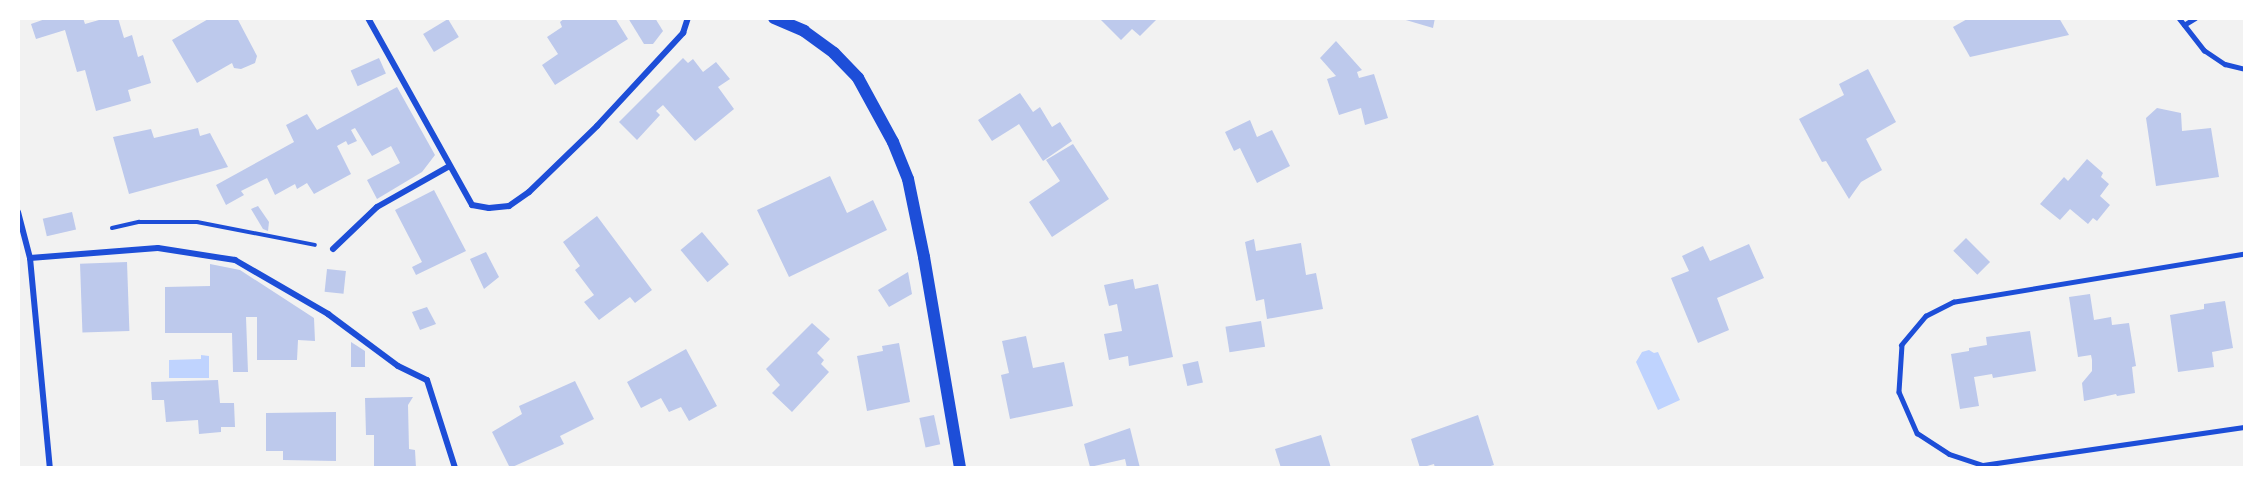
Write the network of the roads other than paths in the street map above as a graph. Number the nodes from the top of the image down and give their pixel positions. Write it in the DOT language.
graph roads {
  1 [pos="368,18"];
  2 [pos="688,18"];
  3 [pos="774,18"];
  4 [pos="2179,18"];
  5 [pos="2195,18"];
  6 [pos="2184,25"];
  7 [pos="2245,69"];
  8 [pos="448,166"];
  9 [pos="18,212"];
  10 [pos="333,249"];
  11 [pos="2245,254"];
  12 [pos="30,258"];
  13 [pos="2245,427"];
  14 [pos="50,468"];
  15 [pos="455,468"];
  16 [pos="960,468"];
  1 -- 8 [label="street"];
  2 -- 8 [label="street"];
  3 -- 16 [label="main road"];
  4 -- 6 [label="lane"];
  5 -- 6 [label="lane"];
  6 -- 7 [label="lane"];
  8 -- 10 [label="street"];
  9 -- 12 [label="street"];
  11 -- 13 [label="lane"];
  12 -- 14 [label="street"];
  12 -- 15 [label="street"];
}
